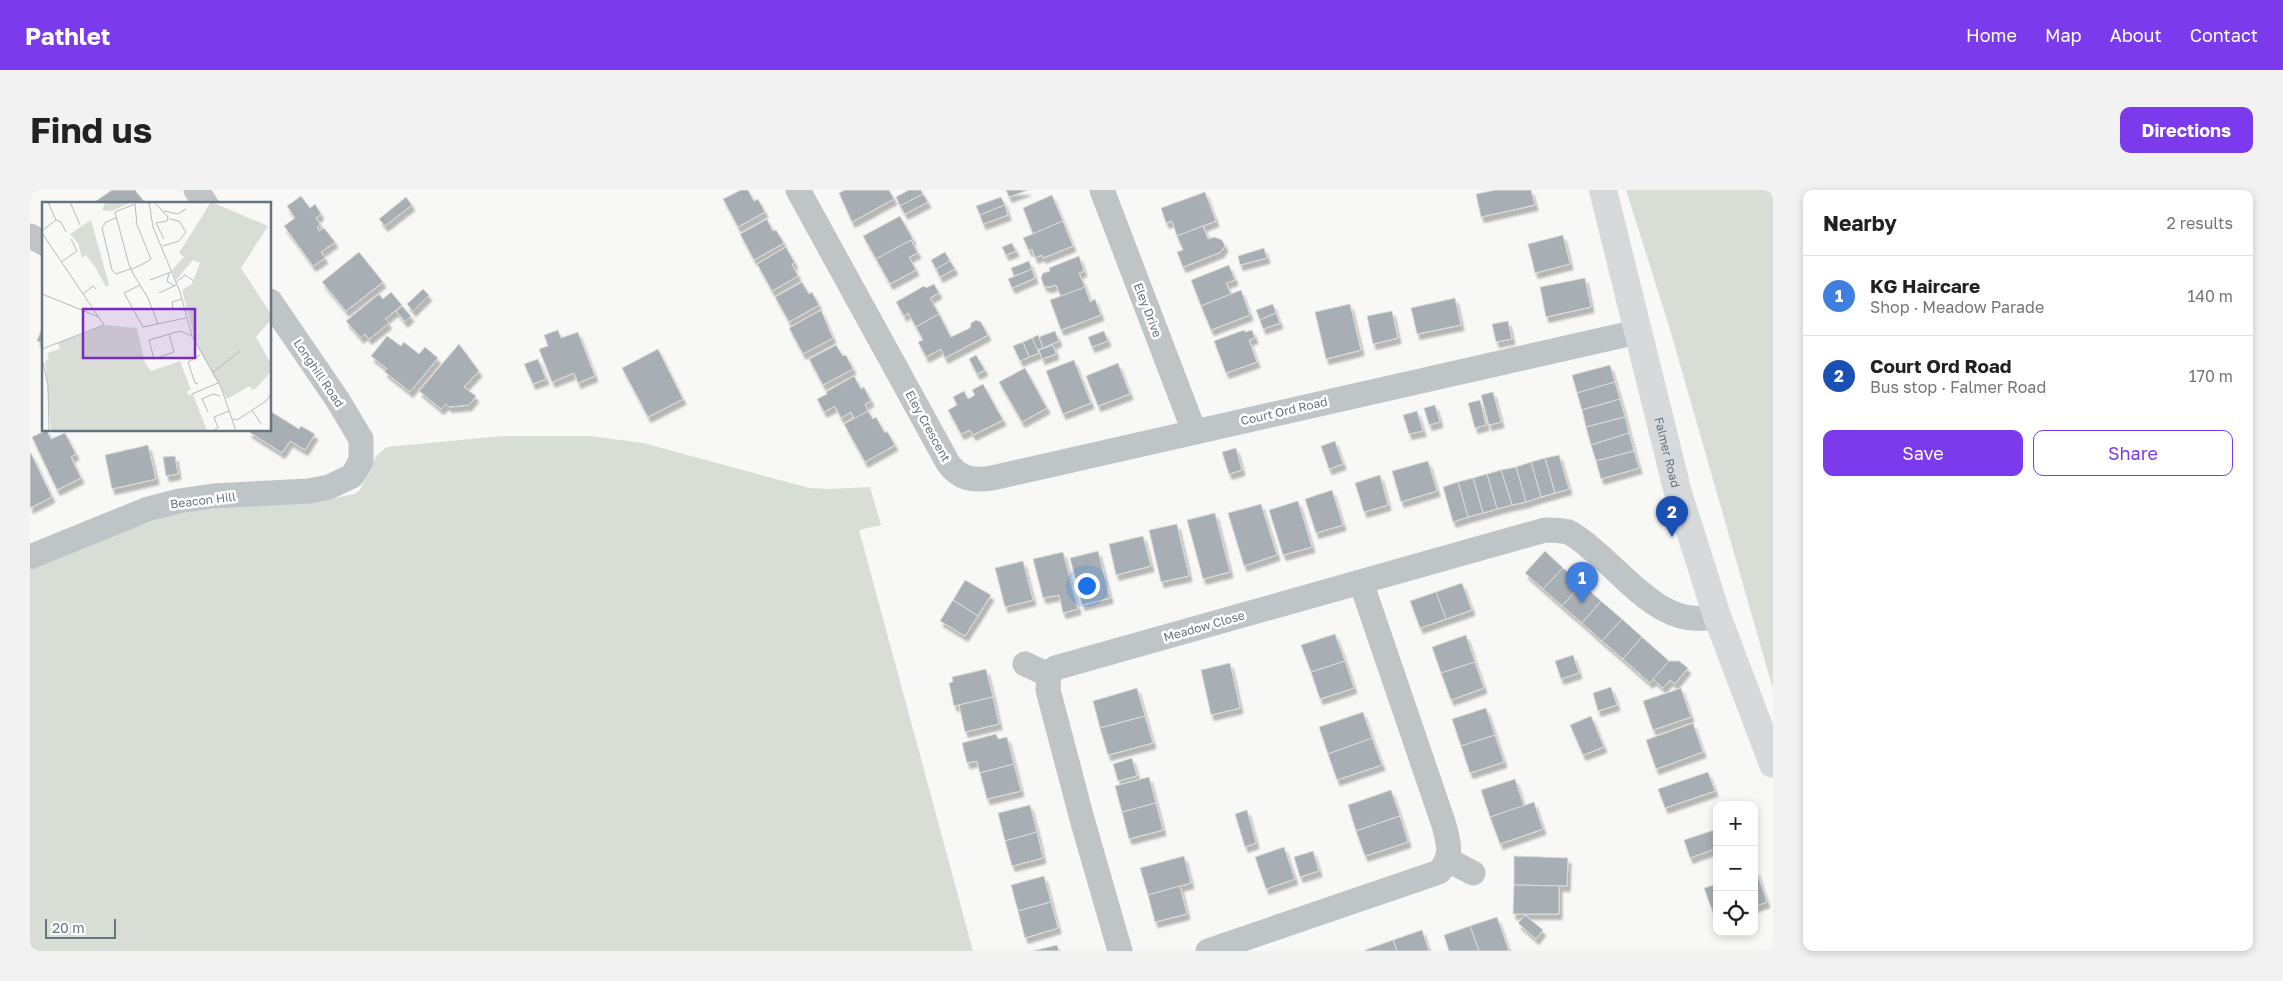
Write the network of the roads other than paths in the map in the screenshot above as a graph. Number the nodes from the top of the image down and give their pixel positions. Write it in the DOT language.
graph roads {
  1 [pos="196,190"];
  2 [pos="798,190"];
  3 [pos="1102,190"];
  4 [pos="1603,190"];
  5 [pos="205,202"];
  6 [pos="30,236"];
  7 [pos="42,242"];
  8 [pos="274,315"];
  9 [pos="1637,332"];
  10 [pos="1194,431"];
  11 [pos="362,448"];
  12 [pos="30,557"];
  13 [pos="1361,582"];
  14 [pos="1717,616"];
  15 [pos="1024,664"];
  16 [pos="1049,675"];
  17 [pos="1773,764"];
  18 [pos="1448,860"];
  19 [pos="1473,873"];
  20 [pos="1120,951"];
  21 [pos="1208,951"];
  1 -- 5 [label="street"];
  2 -- 10 [label="street, Eley Crescent"];
  3 -- 10 [label="street, Eley Drive"];
  4 -- 9 [label="main road, Falmer Road"];
  6 -- 7 [label="street"];
  8 -- 11 [label="street, Longhill Road"];
  9 -- 10 [label="street, Court Ord Road"];
  9 -- 14 [label="main road, Falmer Road"];
  11 -- 12 [label="street, Beacon Hill"];
  13 -- 14 [label="street, Meadow Close"];
  13 -- 16 [label="street, Meadow Close"];
  13 -- 18 [label="street"];
  14 -- 17 [label="main road, Falmer Road"];
  15 -- 16 [label="street"];
  16 -- 20 [label="street"];
  18 -- 19 [label="street"];
  18 -- 21 [label="street"];
}
